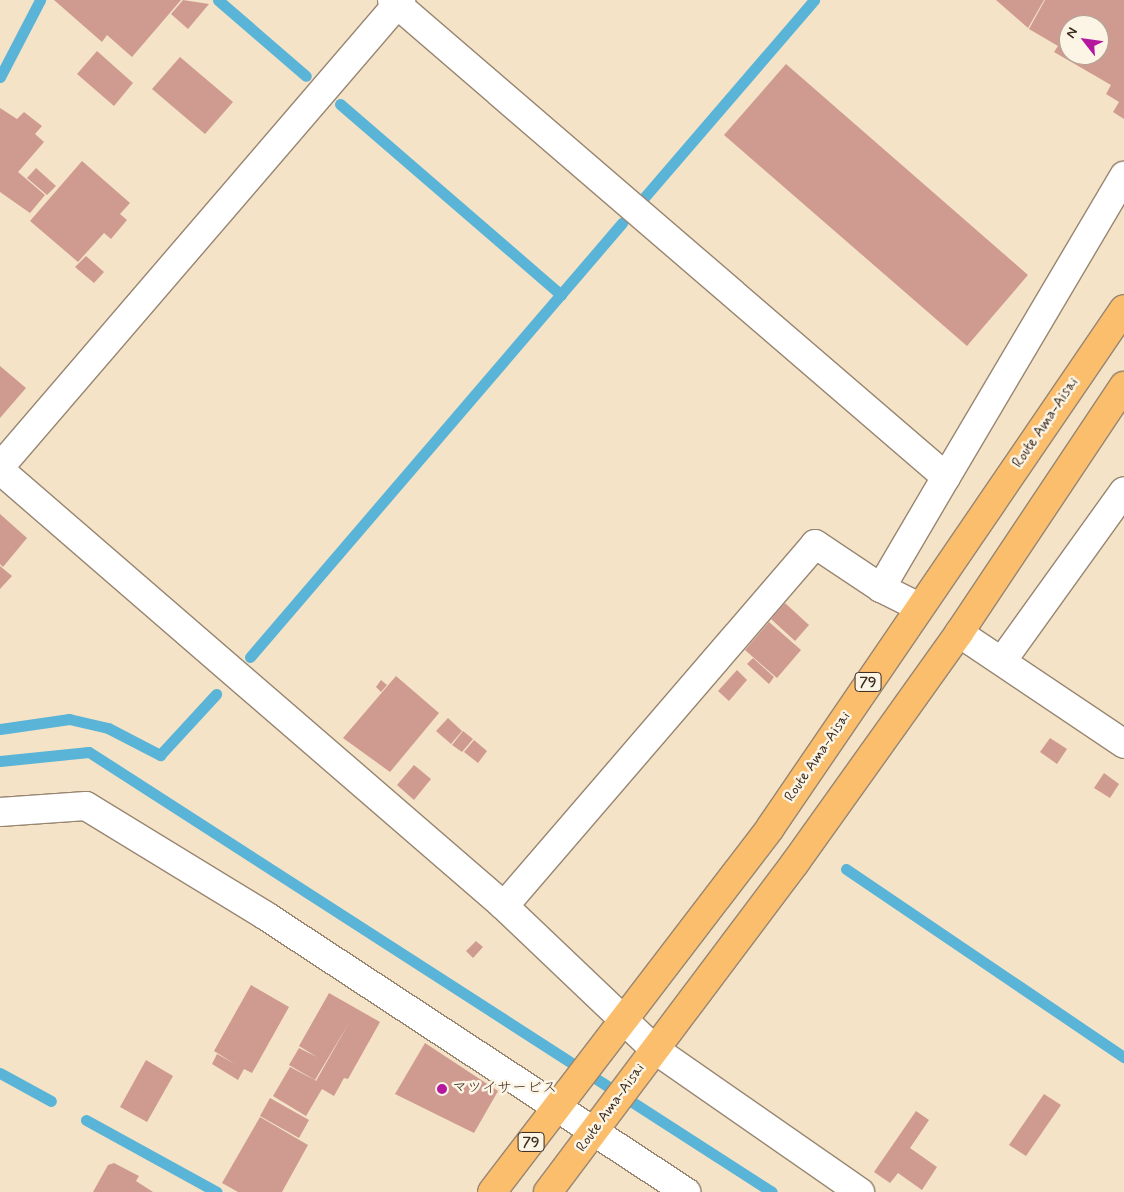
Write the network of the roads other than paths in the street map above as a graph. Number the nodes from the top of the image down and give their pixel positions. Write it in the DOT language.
graph roads {
  1 [pos="397,2"];
  2 [pos="1124,176"];
  3 [pos="1124,309"];
  4 [pos="1124,386"];
  5 [pos="0,468"];
  6 [pos="946,477"];
  7 [pos="1124,491"];
  8 [pos="880,588"];
  9 [pos="919,607"];
  10 [pos="958,633"];
  11 [pos="1002,661"];
  12 [pos="1124,744"];
  13 [pos="0,812"];
  14 [pos="504,906"];
  15 [pos="622,1021"];
  16 [pos="654,1049"];
  17 [pos="564,1099"];
  18 [pos="599,1125"];
  19 [pos="492,1192"];
  20 [pos="548,1192"];
  21 [pos="686,1192"];
  22 [pos="860,1192"];
  1 -- 5 [label="street"];
  1 -- 6 [label="street"];
  2 -- 6 [label="street"];
  3 -- 9 [label="main road, Route Ama-Aisai / 79"];
  4 -- 10 [label="main road, Route Ama-Aisai"];
  5 -- 14 [label="street"];
  6 -- 8 [label="street"];
  7 -- 11 [label="street"];
  8 -- 9 [label="street"];
  8 -- 14 [label="street"];
  9 -- 15 [label="main road, Route Ama-Aisai / 79"];
  10 -- 11 [label="street"];
  10 -- 16 [label="main road, Route Ama-Aisai"];
  11 -- 12 [label="street"];
  13 -- 17 [label="street"];
  14 -- 15 [label="street"];
  15 -- 16 [label="street"];
  15 -- 17 [label="main road, Route Ama-Aisai / 79"];
  16 -- 18 [label="main road, Route Ama-Aisai"];
  16 -- 22 [label="street"];
  17 -- 18 [label="street"];
  17 -- 19 [label="main road, Route Ama-Aisai / 79"];
  18 -- 20 [label="main road, Route Ama-Aisai"];
  18 -- 21 [label="street"];
}
